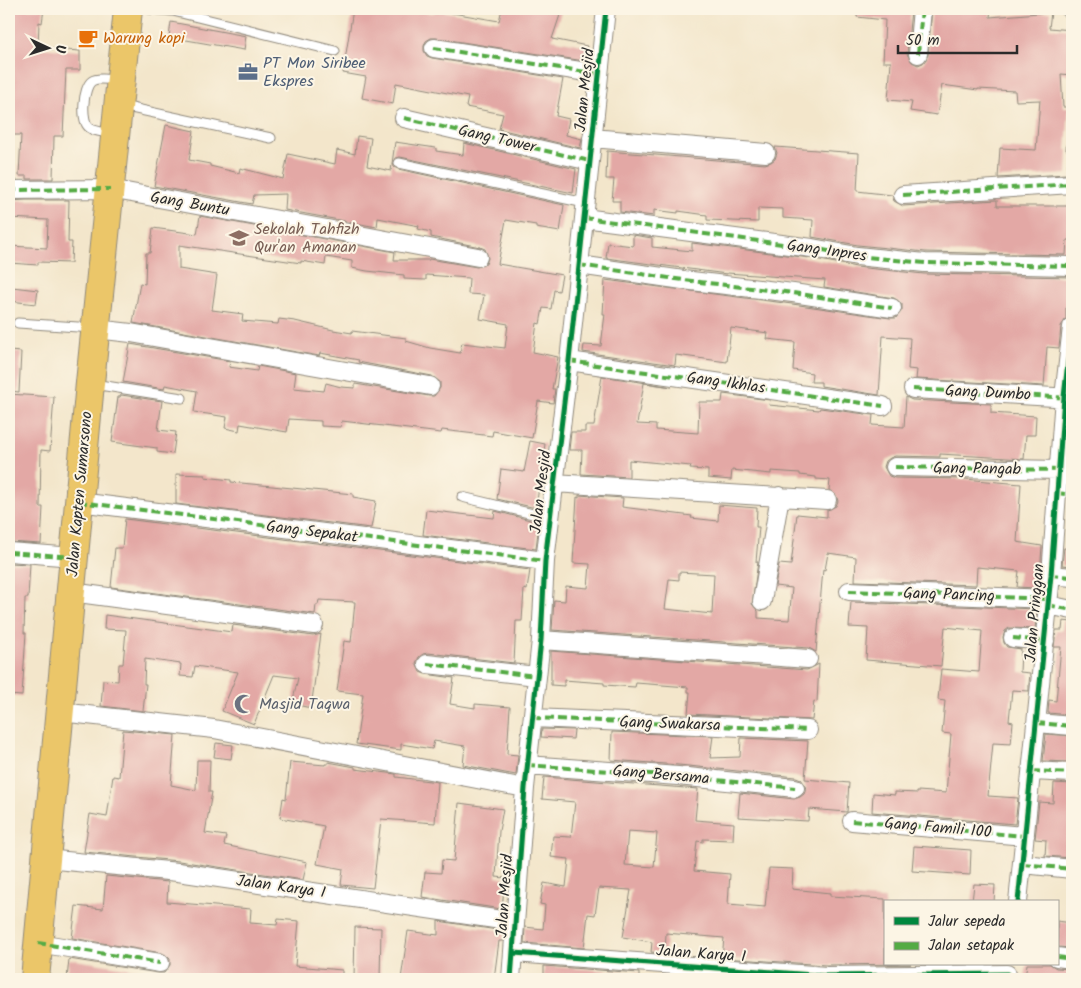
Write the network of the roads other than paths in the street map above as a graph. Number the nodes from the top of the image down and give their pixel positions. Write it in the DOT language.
graph roads {
  1 [pos="128,9"];
  2 [pos="150,9"];
  3 [pos="606,9"];
  4 [pos="922,9"];
  5 [pos="434,48"];
  6 [pos="335,51"];
  7 [pos="918,54"];
  8 [pos="599,74"];
  9 [pos="119,93"];
  10 [pos="404,118"];
  11 [pos="115,134"];
  12 [pos="271,138"];
  13 [pos="592,138"];
  14 [pos="766,153"];
  15 [pos="590,161"];
  16 [pos="399,163"];
  17 [pos="1072,184"];
  18 [pos="110,189"];
  19 [pos="9,190"];
  20 [pos="903,195"];
  21 [pos="585,211"];
  22 [pos="478,257"];
  23 [pos="579,265"];
  24 [pos="1072,266"];
  25 [pos="892,308"];
  26 [pos="18,324"];
  27 [pos="1072,327"];
  28 [pos="96,329"];
  29 [pos="569,361"];
  30 [pos="90,383"];
  31 [pos="430,386"];
  32 [pos="913,389"];
  33 [pos="1068,397"];
  34 [pos="182,398"];
  35 [pos="883,406"];
  36 [pos="895,467"];
  37 [pos="1059,470"];
  38 [pos="554,483"];
  39 [pos="1065,494"];
  40 [pos="780,496"];
  41 [pos="462,497"];
  42 [pos="827,500"];
  43 [pos="79,502"];
  44 [pos="550,518"];
  45 [pos="9,552"];
  46 [pos="74,557"];
  47 [pos="545,561"];
  48 [pos="1051,575"];
  49 [pos="1072,577"];
  50 [pos="850,591"];
  51 [pos="71,592"];
  52 [pos="762,601"];
  53 [pos="1049,602"];
  54 [pos="1072,610"];
  55 [pos="314,625"];
  56 [pos="1012,638"];
  57 [pos="541,640"];
  58 [pos="1045,641"];
  59 [pos="808,659"];
  60 [pos="427,664"];
  61 [pos="537,676"];
  62 [pos="60,712"];
  63 [pos="533,718"];
  64 [pos="1037,723"];
  65 [pos="1072,726"];
  66 [pos="808,730"];
  67 [pos="528,765"];
  68 [pos="1032,771"];
  69 [pos="1072,773"];
  70 [pos="525,788"];
  71 [pos="795,788"];
  72 [pos="852,821"];
  73 [pos="1025,836"];
  74 [pos="46,859"];
  75 [pos="1023,864"];
  76 [pos="1072,869"];
  77 [pos="1018,900"];
  78 [pos="515,922"];
  79 [pos="38,943"];
  80 [pos="514,953"];
  81 [pos="1058,957"];
  82 [pos="1072,959"];
  83 [pos="160,963"];
  84 [pos="1008,972"];
  85 [pos="826,978"];
  86 [pos="35,979"];
  87 [pos="511,979"];
  1 -- 9 [label="highway, Jalan Kapten Sumarsono"];
  2 -- 6 [label="lane"];
  3 -- 8 [label="street, Jalan Mesjid"];
  4 -- 7 [label="street"];
  5 -- 8 [label="street"];
  8 -- 13 [label="street, Jalan Mesjid"];
  9 -- 11 [label="highway, Jalan Kapten Sumarsono"];
  9 -- 11 [label="lane"];
  9 -- 12 [label="lane"];
  10 -- 15 [label="street, Gang Tower"];
  11 -- 18 [label="highway, Jalan Kapten Sumarsono"];
  13 -- 14 [label="street"];
  13 -- 15 [label="street, Jalan Mesjid"];
  15 -- 21 [label="street, Jalan Mesjid"];
  16 -- 21 [label="lane"];
  17 -- 20 [label="street"];
  18 -- 19 [label="street, Gang Buntu"];
  18 -- 22 [label="street, Gang Buntu"];
  18 -- 28 [label="highway, Jalan Kapten Sumarsono"];
  21 -- 23 [label="street, Jalan Mesjid"];
  21 -- 24 [label="street, Gang Inpres"];
  23 -- 25 [label="street"];
  23 -- 29 [label="street, Jalan Mesjid"];
  26 -- 28 [label="lane"];
  27 -- 33 [label="street, Jalan Pringgan"];
  28 -- 30 [label="highway, Jalan Kapten Sumarsono"];
  28 -- 31 [label="street"];
  29 -- 35 [label="street, Gang Ikhlas"];
  29 -- 38 [label="street, Jalan Mesjid"];
  30 -- 34 [label="lane"];
  30 -- 43 [label="highway, Jalan Kapten Sumarsono"];
  32 -- 33 [label="street, Gang Dumbo"];
  33 -- 37 [label="street, Jalan Pringgan"];
  36 -- 37 [label="street, Gang Pangab"];
  37 -- 39 [label="street, Jalan Pringgan"];
  38 -- 40 [label="street"];
  38 -- 44 [label="street, Jalan Mesjid"];
  39 -- 48 [label="street, Jalan Pringgan"];
  40 -- 42 [label="street"];
  40 -- 52 [label="street"];
  41 -- 44 [label="lane"];
  43 -- 46 [label="highway, Jalan Kapten Sumarsono"];
  43 -- 47 [label="street, Gang Sepakat"];
  44 -- 47 [label="street, Jalan Mesjid"];
  45 -- 46 [label="street"];
  46 -- 51 [label="highway, Jalan Kapten Sumarsono"];
  47 -- 57 [label="street, Jalan Mesjid"];
  48 -- 49 [label="street"];
  48 -- 53 [label="street, Jalan Pringgan"];
  50 -- 53 [label="street, Gang Pancing"];
  51 -- 55 [label="street"];
  51 -- 62 [label="highway, Jalan Kapten Sumarsono"];
  53 -- 54 [label="street, Gang Pancing"];
  53 -- 58 [label="street, Jalan Pringgan"];
  56 -- 58 [label="street"];
  57 -- 59 [label="street"];
  57 -- 61 [label="street, Jalan Mesjid"];
  58 -- 64 [label="street, Jalan Pringgan"];
  60 -- 61 [label="street"];
  61 -- 63 [label="street, Jalan Mesjid"];
  62 -- 70 [label="street"];
  62 -- 74 [label="highway, Jalan Kapten Sumarsono"];
  63 -- 66 [label="street, Gang Swakarsa"];
  63 -- 67 [label="street, Jalan Mesjid"];
  64 -- 65 [label="street"];
  64 -- 68 [label="street, Jalan Pringgan"];
  67 -- 70 [label="street, Jalan Mesjid"];
  67 -- 71 [label="street, Gang Bersama"];
  68 -- 69 [label="street"];
  68 -- 73 [label="street, Jalan Pringgan"];
  70 -- 78 [label="street, Jalan Mesjid"];
  72 -- 73 [label="street, Gang Famili 100"];
  73 -- 75 [label="street, Jalan Pringgan"];
  74 -- 78 [label="street, Jalan Karya I"];
  74 -- 79 [label="highway, Jalan Kapten Sumarsono"];
  75 -- 76 [label="street"];
  75 -- 77 [label="street, Jalan Pringgan"];
  78 -- 80 [label="street, Jalan Mesjid"];
  79 -- 83 [label="street"];
  79 -- 86 [label="highway, Jalan Kapten Sumarsono"];
  80 -- 85 [label="street, Jalan Karya I"];
  80 -- 87 [label="street, Jalan Mesjid"];
  81 -- 82 [label="street"];
  84 -- 85 [label="street, Jalan Karya I"];
}
